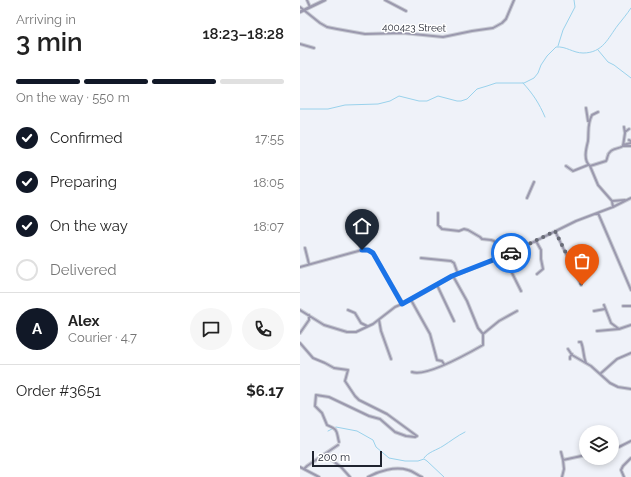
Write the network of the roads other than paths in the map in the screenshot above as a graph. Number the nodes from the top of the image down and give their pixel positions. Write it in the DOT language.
graph roads {
  1 [pos="307,0"];
  2 [pos="325,0"];
  3 [pos="386,0"];
  4 [pos="393,0"];
  5 [pos="514,0"];
  6 [pos="391,3"];
  7 [pos="300,7"];
  8 [pos="310,7"];
  9 [pos="304,10"];
  10 [pos="406,11"];
  11 [pos="300,12"];
  12 [pos="300,44"];
  13 [pos="314,48"];
  14 [pos="586,108"];
  15 [pos="598,112"];
  16 [pos="589,122"];
  17 [pos="624,127"];
  18 [pos="629,129"];
  19 [pos="625,133"];
  20 [pos="630,141"];
  21 [pos="623,145"];
  22 [pos="631,146"];
  23 [pos="589,165"];
  24 [pos="566,166"];
  25 [pos="534,182"];
  26 [pos="527,198"];
  27 [pos="631,198"];
  28 [pos="627,200"];
  29 [pos="612,201"];
  30 [pos="613,207"];
  31 [pos="438,213"];
  32 [pos="598,213"];
  33 [pos="353,228"];
  34 [pos="555,231"];
  35 [pos="536,241"];
  36 [pos="305,248"];
  37 [pos="362,250"];
  38 [pos="503,256"];
  39 [pos="421,258"];
  40 [pos="309,264"];
  41 [pos="300,267"];
  42 [pos="458,274"];
  43 [pos="537,274"];
  44 [pos="452,276"];
  45 [pos="437,285"];
  46 [pos="582,285"];
  47 [pos="631,290"];
  48 [pos="521,291"];
  49 [pos="411,300"];
  50 [pos="402,304"];
  51 [pos="604,305"];
  52 [pos="623,306"];
  53 [pos="631,306"];
  54 [pos="605,309"];
  55 [pos="300,310"];
  56 [pos="348,310"];
  57 [pos="517,311"];
  58 [pos="594,312"];
  59 [pos="309,315"];
  60 [pos="379,320"];
  61 [pos="454,321"];
  62 [pos="631,325"];
  63 [pos="368,326"];
  64 [pos="619,329"];
  65 [pos="597,331"];
  66 [pos="300,333"];
  67 [pos="483,334"];
  68 [pos="580,342"];
  69 [pos="300,343"];
  70 [pos="568,348"];
  71 [pos="631,352"];
  72 [pos="572,354"];
  73 [pos="391,358"];
  74 [pos="570,359"];
  75 [pos="444,364"];
  76 [pos="587,364"];
  77 [pos="412,372"];
  78 [pos="600,374"];
  79 [pos="631,389"];
  80 [pos="631,441"];
  81 [pos="339,442"];
  82 [pos="338,445"];
  83 [pos="619,447"];
  84 [pos="561,452"];
  85 [pos="325,455"];
  86 [pos="579,457"];
  87 [pos="631,458"];
  88 [pos="563,460"];
  89 [pos="300,467"];
  90 [pos="304,469"];
  91 [pos="319,477"];
  92 [pos="350,477"];
  93 [pos="368,477"];
  94 [pos="422,477"];
  95 [pos="562,477"];
  96 [pos="624,477"];
  1 -- 8 [label="street"];
  2 -- 8 [label="street"];
  3 -- 6 [label="street"];
  4 -- 6 [label="street"];
  5 -- 9 [label="street, 400423 Street"];
  6 -- 10 [label="street"];
  7 -- 9 [label="street, 400423 Street"];
  8 -- 9 [label="street"];
  9 -- 11 [label="street"];
  12 -- 13 [label="street"];
  14 -- 16 [label="street"];
  15 -- 16 [label="street"];
  16 -- 23 [label="street"];
  17 -- 19 [label="street"];
  18 -- 19 [label="street"];
  19 -- 21 [label="street"];
  20 -- 21 [label="street"];
  21 -- 22 [label="street"];
  21 -- 23 [label="street"];
  23 -- 24 [label="street"];
  23 -- 29 [label="street"];
  25 -- 26 [label="street"];
  27 -- 28 [label="street"];
  28 -- 29 [label="street"];
  28 -- 30 [label="street"];
  29 -- 30 [label="street"];
  30 -- 32 [label="street"];
  31 -- 38 [label="street"];
  32 -- 34 [label="street"];
  32 -- 47 [label="street"];
  33 -- 37 [label="street"];
  34 -- 35 [label="street"];
  34 -- 46 [label="street"];
  35 -- 38 [label="street"];
  35 -- 43 [label="street"];
  36 -- 40 [label="street"];
  37 -- 40 [label="street"];
  37 -- 50 [label="street"];
  38 -- 42 [label="street"];
  38 -- 48 [label="street"];
  39 -- 42 [label="street"];
  40 -- 41 [label="street"];
  42 -- 44 [label="street"];
  44 -- 45 [label="street"];
  44 -- 67 [label="street"];
  45 -- 49 [label="street"];
  45 -- 61 [label="street"];
  49 -- 50 [label="street"];
  49 -- 75 [label="street"];
  50 -- 60 [label="street"];
  51 -- 54 [label="street"];
  52 -- 53 [label="street"];
  54 -- 58 [label="street"];
  54 -- 64 [label="street"];
  55 -- 59 [label="street"];
  56 -- 63 [label="street"];
  57 -- 67 [label="street"];
  59 -- 63 [label="street"];
  59 -- 66 [label="street"];
  60 -- 63 [label="street"];
  60 -- 73 [label="street"];
  62 -- 64 [label="street"];
  64 -- 65 [label="street"];
  67 -- 75 [label="street"];
  68 -- 76 [label="street"];
  69 -- 81 [label="street"];
  70 -- 72 [label="street"];
  71 -- 78 [label="street"];
  72 -- 74 [label="street"];
  72 -- 76 [label="street"];
  75 -- 77 [label="street"];
  76 -- 78 [label="street"];
  78 -- 79 [label="street"];
  80 -- 83 [label="street"];
  82 -- 85 [label="street"];
  84 -- 88 [label="street"];
  85 -- 90 [label="street"];
  85 -- 92 [label="street"];
  86 -- 88 [label="street"];
  87 -- 96 [label="street"];
  88 -- 95 [label="street"];
  89 -- 90 [label="street"];
  90 -- 91 [label="street"];
  93 -- 94 [label="street"];
}
